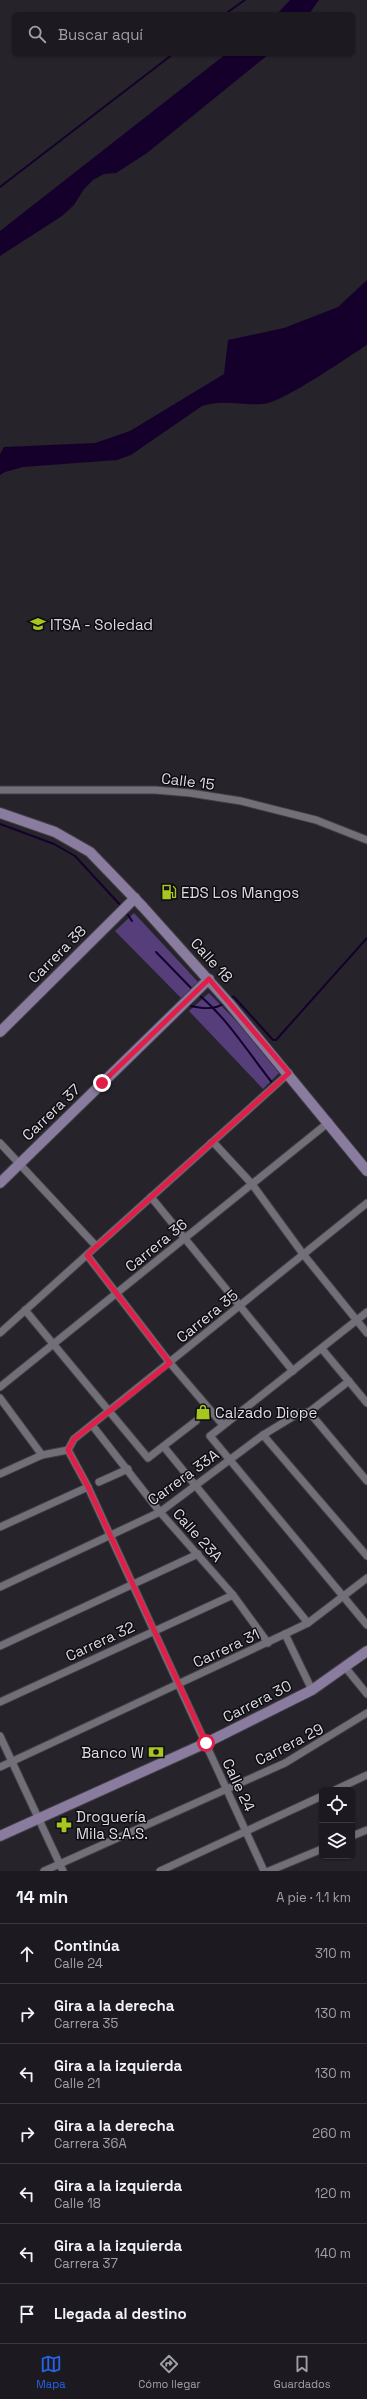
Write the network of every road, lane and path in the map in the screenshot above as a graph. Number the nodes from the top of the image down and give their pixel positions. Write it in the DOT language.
graph roads {
  1 [pos="0,790"];
  2 [pos="0,813"];
  3 [pos="367,840"];
  4 [pos="135,898"];
  5 [pos="209,979"];
  6 [pos="0,1032"];
  7 [pos="289,1073"];
  8 [pos="329,1122"];
  9 [pos="0,1143"];
  10 [pos="211,1143"];
  11 [pos="20,1164"];
  12 [pos="367,1171"];
  13 [pos="0,1183"];
  14 [pos="252,1184"];
  15 [pos="151,1198"];
  16 [pos="367,1203"];
  17 [pos="185,1238"];
  18 [pos="96,1246"];
  19 [pos="303,1254"];
  20 [pos="87,1255"];
  21 [pos="117,1293"];
  22 [pos="240,1306"];
  23 [pos="25,1310"];
  24 [pos="367,1312"];
  25 [pos="356,1321"];
  26 [pos="0,1332"];
  27 [pos="367,1333"];
  28 [pos="52,1345"];
  29 [pos="322,1348"];
  30 [pos="170,1363"];
  31 [pos="293,1372"];
  32 [pos="349,1381"];
  33 [pos="0,1387"];
  34 [pos="0,1398"];
  35 [pos="367,1403"];
  36 [pos="109,1411"];
  37 [pos="309,1412"];
  38 [pos="196,1422"];
  39 [pos="92,1425"];
  40 [pos="223,1425"];
  41 [pos="263,1434"];
  42 [pos="164,1448"];
  43 [pos="68,1450"];
  44 [pos="42,1455"];
  45 [pos="229,1459"];
  46 [pos="128,1469"];
  47 [pos="0,1474"];
  48 [pos="99,1482"];
  49 [pos="367,1482"];
  50 [pos="196,1486"];
  51 [pos="88,1487"];
  52 [pos="160,1512"];
  53 [pos="0,1527"];
  54 [pos="110,1535"];
  55 [pos="198,1554"];
  56 [pos="367,1556"];
  57 [pos="367,1578"];
  58 [pos="133,1584"];
  59 [pos="0,1587"];
  60 [pos="233,1595"];
  61 [pos="343,1596"];
  62 [pos="308,1622"];
  63 [pos="367,1625"];
  64 [pos="154,1630"];
  65 [pos="285,1634"];
  66 [pos="268,1643"];
  67 [pos="0,1646"];
  68 [pos="367,1651"];
  69 [pos="345,1667"];
  70 [pos="178,1685"];
  71 [pos="312,1690"];
  72 [pos="367,1694"];
  73 [pos="0,1702"];
  74 [pos="367,1713"];
  75 [pos="0,1736"];
  76 [pos="206,1743"];
  77 [pos="12,1762"];
  78 [pos="0,1767"];
  79 [pos="367,1775"];
  80 [pos="341,1787"];
  81 [pos="226,1788"];
  82 [pos="319,1797"];
  83 [pos="40,1819"];
  84 [pos="367,1830"];
  85 [pos="247,1831"];
  86 [pos="355,1835"];
  87 [pos="0,1836"];
  88 [pos="319,1850"];
  89 [pos="60,1864"];
  90 [pos="44,1871"];
  91 [pos="63,1871"];
  92 [pos="160,1871"];
  93 [pos="264,1871"];
  94 [pos="269,1871"];
  1 -- 3 [label="street, Calle 15"];
  2 -- 4 [label="street, Calle 18"];
  4 -- 5 [label="street, Calle 18"];
  4 -- 6 [label="street, Carrera 38"];
  5 -- 7 [label="street, Calle 18"];
  5 -- 11 [label="street, Carrera 37"];
  7 -- 8 [label="street, Calle 18"];
  7 -- 10 [label="street"];
  8 -- 12 [label="street, Calle 18"];
  8 -- 14 [label="street, Carrera 36"];
  9 -- 11 [label="street"];
  10 -- 14 [label="street"];
  10 -- 15 [label="street"];
  11 -- 13 [label="street, Carrera 37"];
  11 -- 18 [label="street"];
  14 -- 17 [label="street, Carrera 36"];
  14 -- 19 [label="street"];
  15 -- 17 [label="street"];
  15 -- 18 [label="street"];
  16 -- 19 [label="street, Carrera 35"];
  17 -- 21 [label="street, Carrera 36"];
  17 -- 22 [label="street"];
  18 -- 20 [label="street"];
  19 -- 22 [label="street, Carrera 35"];
  19 -- 25 [label="street"];
  20 -- 21 [label="street"];
  20 -- 23 [label="street"];
  21 -- 28 [label="street, Carrera 36"];
  21 -- 30 [label="street"];
  22 -- 30 [label="street, Carrera 35"];
  22 -- 31 [label="street"];
  23 -- 26 [label="street"];
  23 -- 28 [label="street"];
  24 -- 25 [label="street"];
  25 -- 27 [label="street"];
  25 -- 29 [label="street"];
  28 -- 33 [label="street, Carrera 36"];
  28 -- 36 [label="street"];
  29 -- 31 [label="street"];
  29 -- 32 [label="street"];
  30 -- 36 [label="street, Carrera 35"];
  30 -- 40 [label="street"];
  31 -- 40 [label="street"];
  32 -- 35 [label="street"];
  32 -- 37 [label="street, Carrera 33A"];
  34 -- 44 [label="street"];
  36 -- 39 [label="street, Carrera 35"];
  36 -- 42 [label="street"];
  37 -- 41 [label="street, Carrera 33A"];
  37 -- 49 [label="street"];
  38 -- 42 [label="street"];
  39 -- 43 [label="street, Carrera 35"];
  39 -- 46 [label="street, Calle 23A"];
  40 -- 45 [label="street"];
  41 -- 45 [label="street, Carrera 33A"];
  41 -- 56 [label="street"];
  42 -- 50 [label="street"];
  43 -- 44 [label="street"];
  43 -- 51 [label="street, Calle 24"];
  44 -- 47 [label="street"];
  45 -- 50 [label="street, Carrera 33A"];
  45 -- 61 [label="street"];
  46 -- 48 [label="street"];
  46 -- 52 [label="street, Calle 23A"];
  50 -- 52 [label="street, Carrera 33A"];
  50 -- 62 [label="street"];
  51 -- 53 [label="street"];
  51 -- 54 [label="street, Calle 24"];
  52 -- 54 [label="street, Carrera 33A"];
  52 -- 55 [label="street, Calle 23A"];
  54 -- 58 [label="street, Calle 24"];
  54 -- 59 [label="street, Carrera 33A"];
  55 -- 58 [label="street"];
  55 -- 60 [label="street, Calle 23A"];
  57 -- 61 [label="street, Carrera 31"];
  58 -- 64 [label="street, Calle 24"];
  58 -- 67 [label="street"];
  60 -- 64 [label="street, Carrera 32"];
  60 -- 66 [label="street, Calle 23A"];
  61 -- 62 [label="street, Carrera 31"];
  61 -- 63 [label="street"];
  62 -- 65 [label="street, Carrera 31"];
  64 -- 70 [label="street, Calle 24"];
  64 -- 73 [label="street, Carrera 32"];
  65 -- 66 [label="street, Carrera 31"];
  65 -- 71 [label="street"];
  66 -- 70 [label="street, Carrera 31"];
  68 -- 69 [label="street, Carrera 30"];
  69 -- 71 [label="street, Carrera 30"];
  69 -- 72 [label="street"];
  70 -- 76 [label="street, Calle 24"];
  70 -- 77 [label="street, Carrera 31"];
  71 -- 76 [label="street, Carrera 30"];
  74 -- 81 [label="street, Carrera 29"];
  75 -- 77 [label="street"];
  76 -- 81 [label="street, Calle 24"];
  76 -- 83 [label="street, Carrera 30"];
  77 -- 78 [label="street, Carrera 31"];
  77 -- 83 [label="street"];
  79 -- 80 [label="street"];
  81 -- 85 [label="street, Calle 24"];
  81 -- 89 [label="street, Carrera 29"];
  82 -- 85 [label="street"];
  83 -- 87 [label="street, Carrera 30"];
  83 -- 89 [label="street"];
  84 -- 86 [label="street"];
  85 -- 92 [label="street"];
  85 -- 93 [label="street, Calle 24"];
  88 -- 94 [label="street"];
  89 -- 90 [label="street, Carrera 29"];
  89 -- 91 [label="street"];
}
